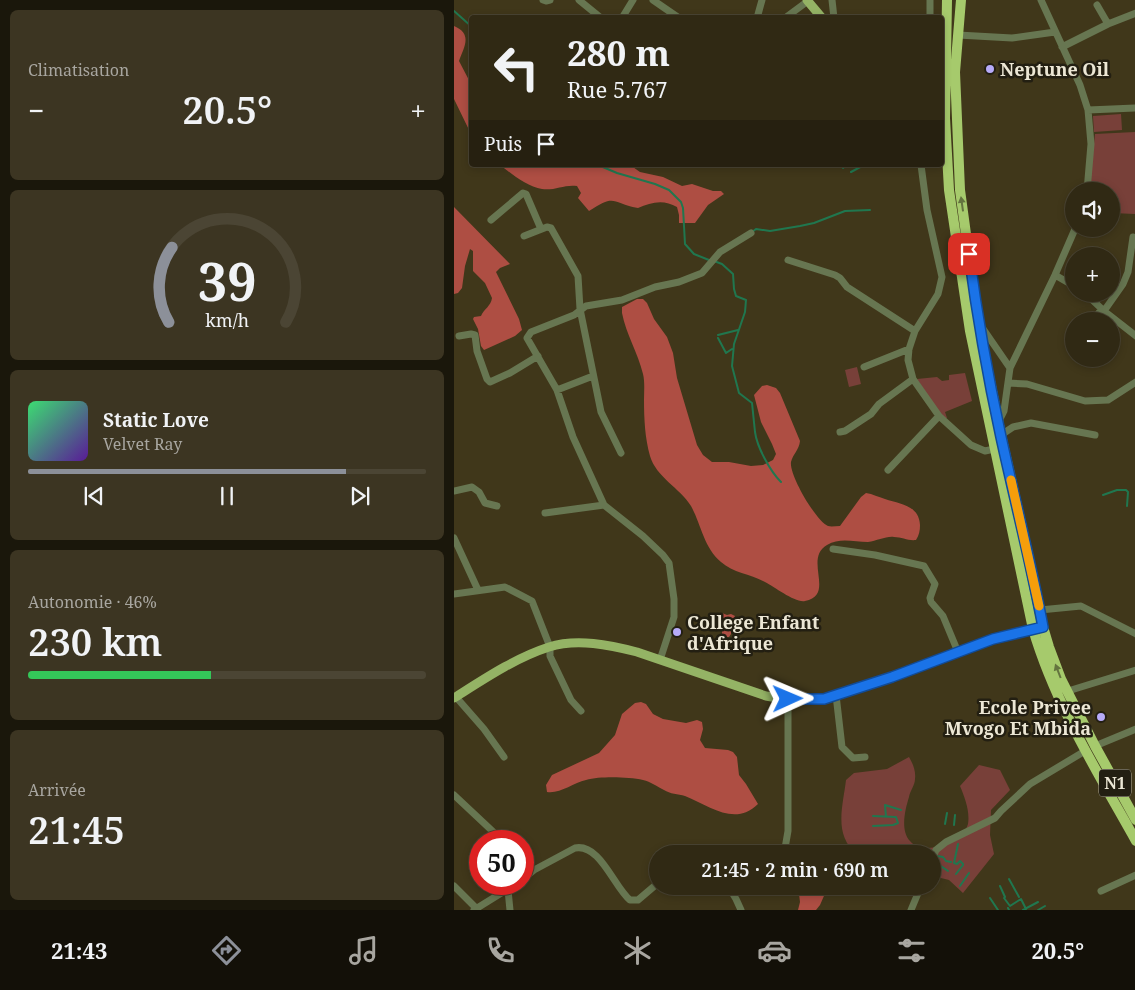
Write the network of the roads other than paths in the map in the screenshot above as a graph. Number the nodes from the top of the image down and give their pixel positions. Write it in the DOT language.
graph roads {
  1 [pos="543,0"];
  2 [pos="550,0"];
  3 [pos="579,0"];
  4 [pos="633,0"];
  5 [pos="653,0"];
  6 [pos="762,0"];
  7 [pos="807,0"];
  8 [pos="832,0"];
  9 [pos="930,0"];
  10 [pos="947,0"];
  11 [pos="961,0"];
  12 [pos="1041,0"];
  13 [pos="1097,5"];
  14 [pos="1135,13"];
  15 [pos="596,15"];
  16 [pos="624,15"];
  17 [pos="675,15"];
  18 [pos="758,15"];
  19 [pos="789,15"];
  20 [pos="820,15"];
  21 [pos="834,15"];
  22 [pos="930,15"];
  23 [pos="1108,24"];
  24 [pos="1055,32"];
  25 [pos="958,34"];
  26 [pos="1062,46"];
  27 [pos="947,74"];
  28 [pos="1135,108"];
  29 [pos="1088,110"];
  30 [pos="921,167"];
  31 [pos="1088,182"];
  32 [pos="491,220"];
  33 [pos="541,229"];
  34 [pos="751,233"];
  35 [pos="524,236"];
  36 [pos="1072,237"];
  37 [pos="1133,237"];
  38 [pos="788,260"];
  39 [pos="1055,275"];
  40 [pos="1065,281"];
  41 [pos="1094,302"];
  42 [pos="580,309"];
  43 [pos="1103,310"];
  44 [pos="978,322"];
  45 [pos="915,331"];
  46 [pos="460,336"];
  47 [pos="1135,336"];
  48 [pos="909,349"];
  49 [pos="538,356"];
  50 [pos="864,367"];
  51 [pos="1010,368"];
  52 [pos="593,376"];
  53 [pos="913,379"];
  54 [pos="1135,382"];
  55 [pos="1008,383"];
  56 [pos="557,390"];
  57 [pos="939,416"];
  58 [pos="999,421"];
  59 [pos="840,432"];
  60 [pos="1001,435"];
  61 [pos="1096,435"];
  62 [pos="994,449"];
  63 [pos="621,453"];
  64 [pos="888,470"];
  65 [pos="454,491"];
  66 [pos="604,505"];
  67 [pos="497,506"];
  68 [pos="545,513"];
  69 [pos="454,538"];
  70 [pos="833,549"];
  71 [pos="478,590"];
  72 [pos="454,594"];
  73 [pos="1040,610"];
  74 [pos="1038,628"];
  75 [pos="1135,634"];
  76 [pos="550,647"];
  77 [pos="958,652"];
  78 [pos="660,660"];
  79 [pos="1135,670"];
  80 [pos="1068,692"];
  81 [pos="836,695"];
  82 [pos="455,697"];
  83 [pos="788,699"];
  84 [pos="582,711"];
  85 [pos="1135,729"];
  86 [pos="1095,746"];
  87 [pos="1085,751"];
  88 [pos="504,757"];
  89 [pos="865,757"];
  90 [pos="454,796"];
  91 [pos="1132,808"];
  92 [pos="1135,820"];
  93 [pos="491,830"];
  94 [pos="1135,841"];
  95 [pos="786,845"];
  96 [pos="941,846"];
  97 [pos="534,870"];
  98 [pos="1135,875"];
  99 [pos="454,886"];
  100 [pos="1101,890"];
  101 [pos="649,891"];
  102 [pos="499,895"];
  103 [pos="508,895"];
  104 [pos="734,895"];
  105 [pos="917,895"];
  106 [pos="475,909"];
  107 [pos="510,910"];
  108 [pos="741,910"];
  109 [pos="911,910"];
  1 -- 2 [label="street"];
  3 -- 15 [label="street"];
  4 -- 16 [label="street"];
  5 -- 17 [label="street"];
  6 -- 18 [label="street"];
  7 -- 19 [label="street"];
  7 -- 20 [label="main road"];
  8 -- 21 [label="street"];
  9 -- 22 [label="street"];
  10 -- 27 [label="highway"];
  11 -- 25 [label="highway, N1"];
  12 -- 24 [label="street"];
  13 -- 23 [label="street"];
  14 -- 23 [label="street"];
  23 -- 26 [label="street"];
  24 -- 25 [label="street"];
  24 -- 26 [label="street"];
  25 -- 27 [label="highway, N1"];
  26 -- 29 [label="street"];
  44 -- 27 [label="highway, N1, one-way"];
  27 -- 62 [label="highway"];
  28 -- 29 [label="street"];
  29 -- 31 [label="street"];
  30 -- 45 [label="street"];
  32 -- 33 [label="street"];
  33 -- 35 [label="street"];
  33 -- 42 [label="street"];
  34 -- 42 [label="street"];
  36 -- 39 [label="street"];
  37 -- 43 [label="street"];
  38 -- 45 [label="street"];
  39 -- 40 [label="street"];
  39 -- 51 [label="street"];
  41 -- 43 [label="street"];
  42 -- 49 [label="street"];
  42 -- 52 [label="street"];
  43 -- 47 [label="street"];
  44 -- 51 [label="street"];
  44 -- 58 [label="highway, N1"];
  45 -- 48 [label="street"];
  46 -- 49 [label="street"];
  48 -- 50 [label="street"];
  48 -- 53 [label="street"];
  49 -- 56 [label="street"];
  51 -- 55 [label="street"];
  52 -- 56 [label="street"];
  52 -- 63 [label="street"];
  53 -- 57 [label="street"];
  53 -- 59 [label="street"];
  54 -- 55 [label="street"];
  55 -- 58 [label="street"];
  56 -- 66 [label="street"];
  57 -- 62 [label="street"];
  57 -- 64 [label="street"];
  58 -- 60 [label="highway, N1"];
  60 -- 61 [label="street"];
  60 -- 73 [label="highway, N1"];
  62 -- 74 [label="highway"];
  65 -- 67 [label="street"];
  66 -- 68 [label="street"];
  66 -- 78 [label="street"];
  69 -- 71 [label="street"];
  70 -- 77 [label="street"];
  71 -- 72 [label="street"];
  71 -- 76 [label="street"];
  73 -- 74 [label="highway, N1"];
  73 -- 75 [label="street"];
  74 -- 77 [label="main road"];
  80 -- 74 [label="highway, N1, one-way"];
  74 -- 87 [label="highway"];
  76 -- 78 [label="main road"];
  76 -- 82 [label="main road"];
  76 -- 84 [label="street"];
  77 -- 81 [label="main road"];
  78 -- 83 [label="main road"];
  79 -- 80 [label="street"];
  80 -- 86 [label="highway, N1"];
  81 -- 83 [label="main road"];
  81 -- 89 [label="street"];
  82 -- 88 [label="street"];
  83 -- 95 [label="street"];
  85 -- 86 [label="street"];
  86 -- 91 [label="highway, N1"];
  87 -- 94 [label="highway"];
  87 -- 96 [label="street"];
  90 -- 93 [label="street"];
  91 -- 92 [label="highway, N1"];
  97 -- 101 [label="street"];
  98 -- 100 [label="street"];
  99 -- 106 [label="street"];
  102 -- 106 [label="street"];
  103 -- 107 [label="street"];
  104 -- 108 [label="street"];
  105 -- 109 [label="street"];
}
